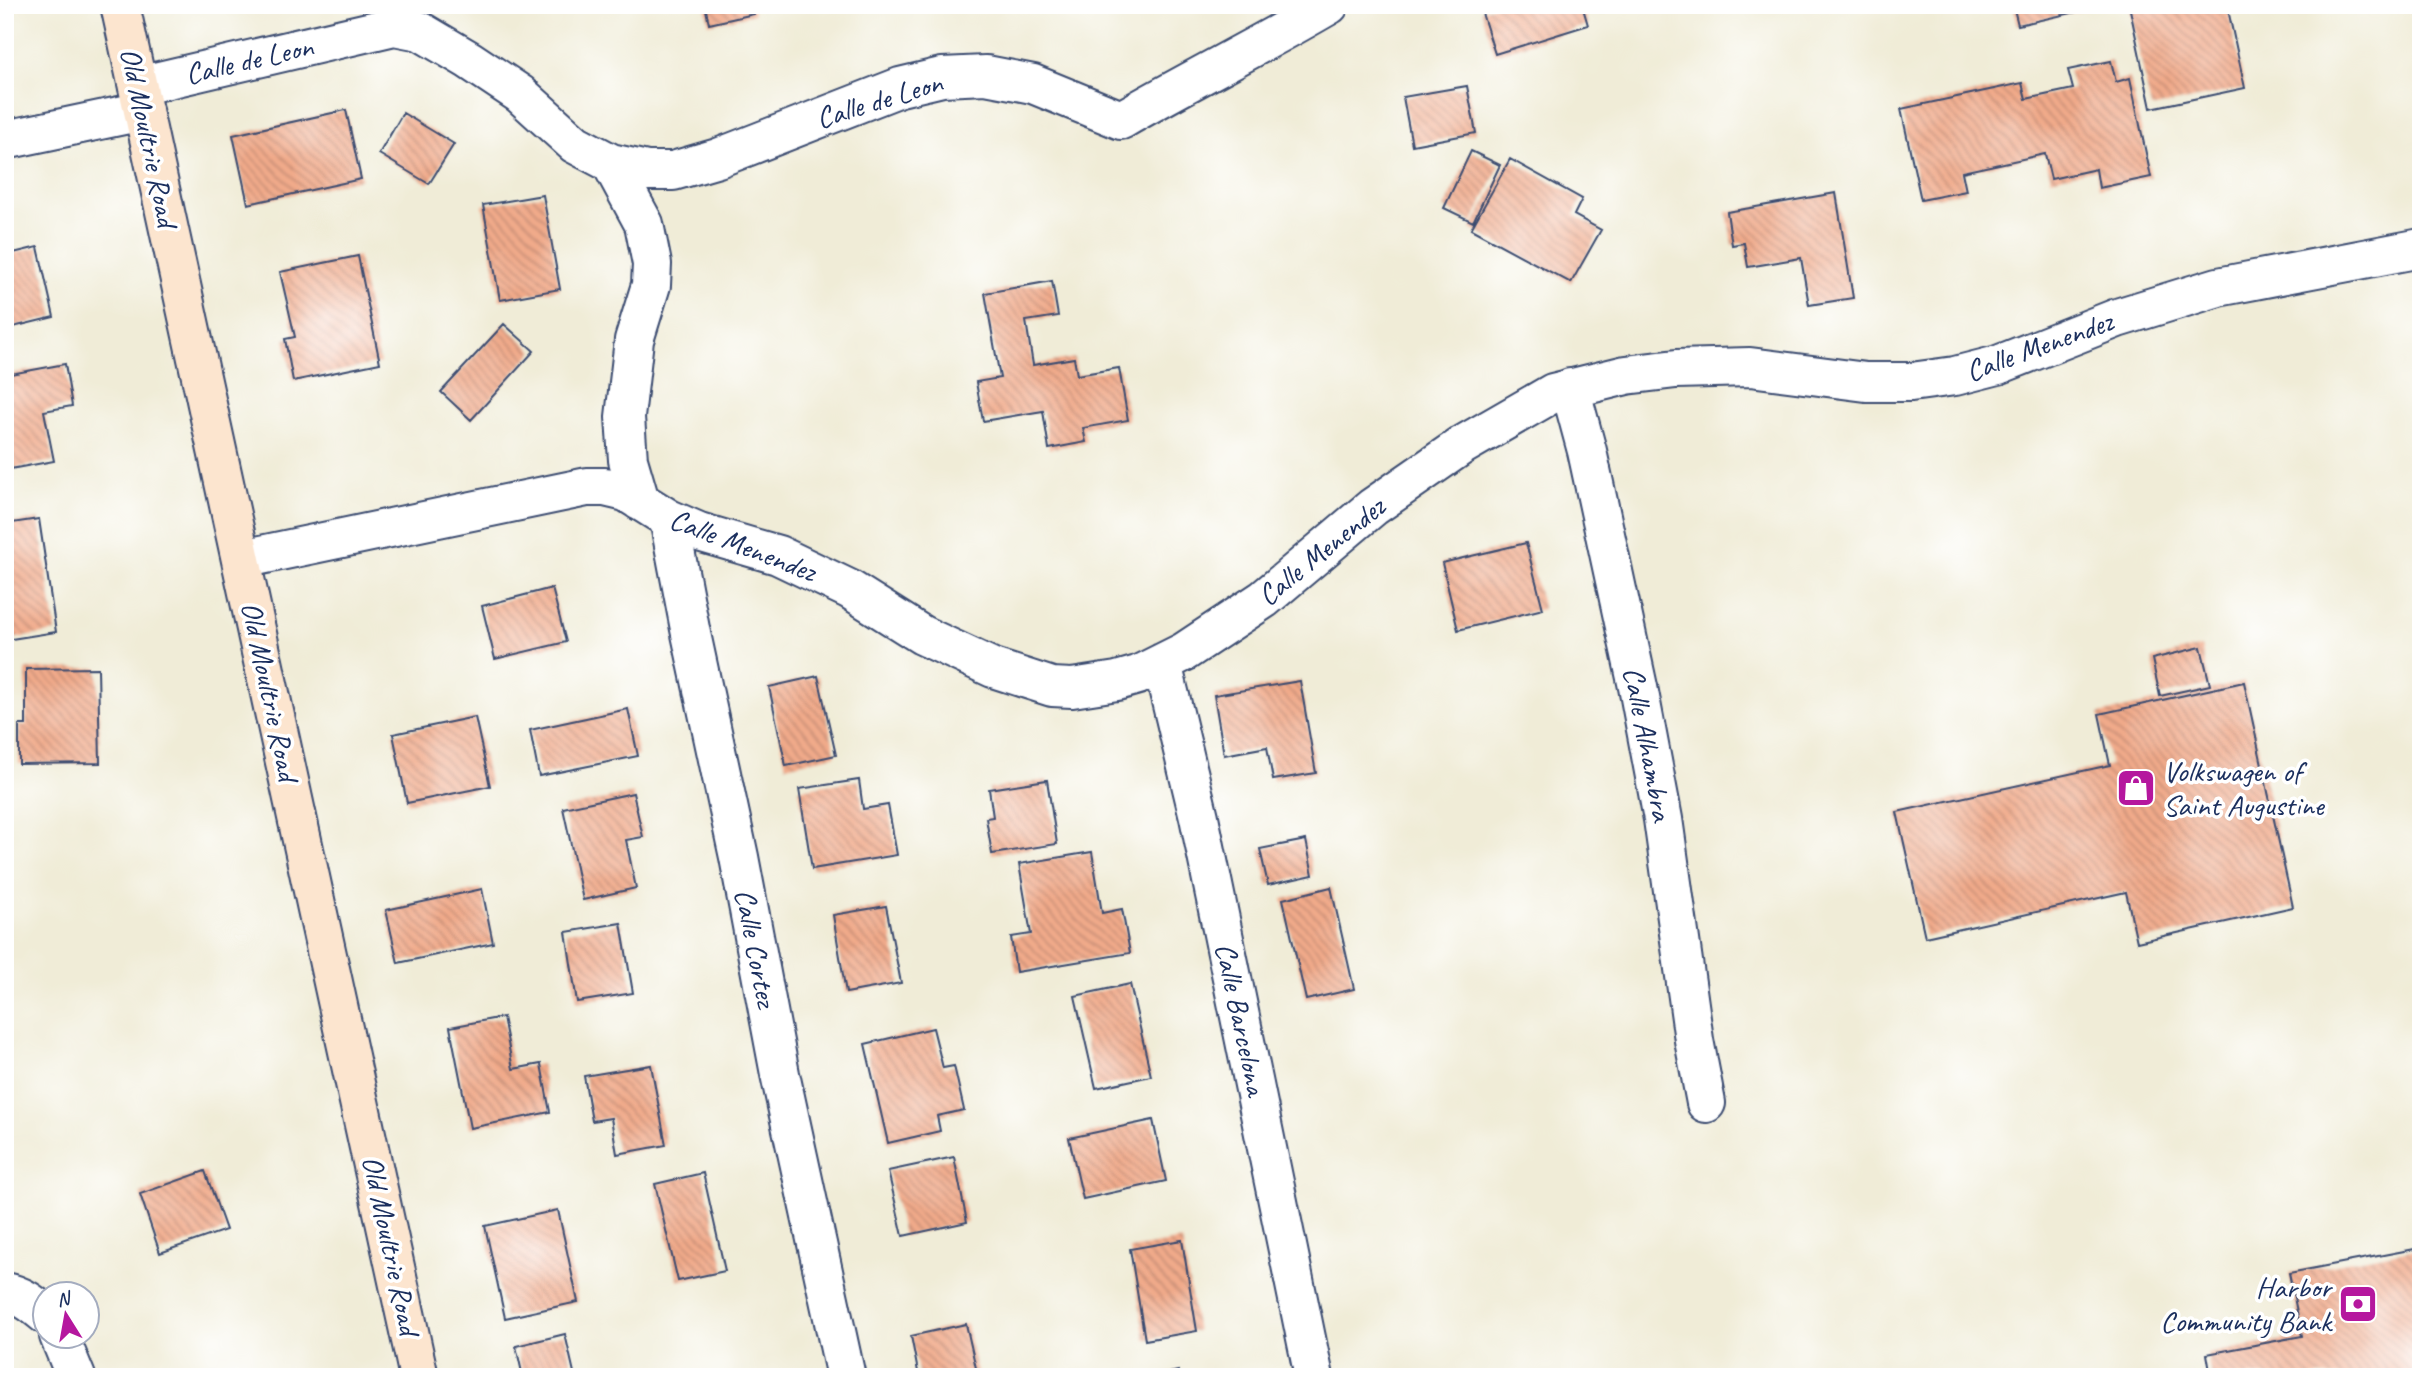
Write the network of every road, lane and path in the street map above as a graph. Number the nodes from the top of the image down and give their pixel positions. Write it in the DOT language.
graph roads {
  1 [pos="120,5"];
  2 [pos="1329,5"];
  3 [pos="140,98"];
  4 [pos="5,140"];
  5 [pos="611,163"];
  6 [pos="2421,247"];
  7 [pos="1570,388"];
  8 [pos="654,510"];
  9 [pos="242,559"];
  10 [pos="1162,663"];
  11 [pos="1706,1103"];
  12 [pos="5,1292"];
  13 [pos="32,1303"];
  14 [pos="64,1350"];
  15 [pos="76,1377"];
  16 [pos="419,1377"];
  17 [pos="846,1377"];
  18 [pos="1314,1377"];
  1 -- 3 [label="main road, Old Moultrie Road"];
  2 -- 5 [label="street, Calle de Leon"];
  3 -- 4 [label="street, Calle de Leon"];
  3 -- 5 [label="street, Calle de Leon"];
  3 -- 9 [label="main road, Old Moultrie Road"];
  5 -- 8 [label="street"];
  6 -- 7 [label="street, Calle Menendez"];
  7 -- 10 [label="street, Calle Menendez"];
  7 -- 11 [label="street, Calle Alhambra"];
  8 -- 9 [label="street, Calle Menendez"];
  8 -- 10 [label="street, Calle Menendez"];
  8 -- 17 [label="street, Calle Cortez"];
  9 -- 16 [label="main road, Old Moultrie Road"];
  10 -- 18 [label="street, Calle Barcelona"];
  12 -- 13 [label="street"];
  14 -- 15 [label="street"];
}
